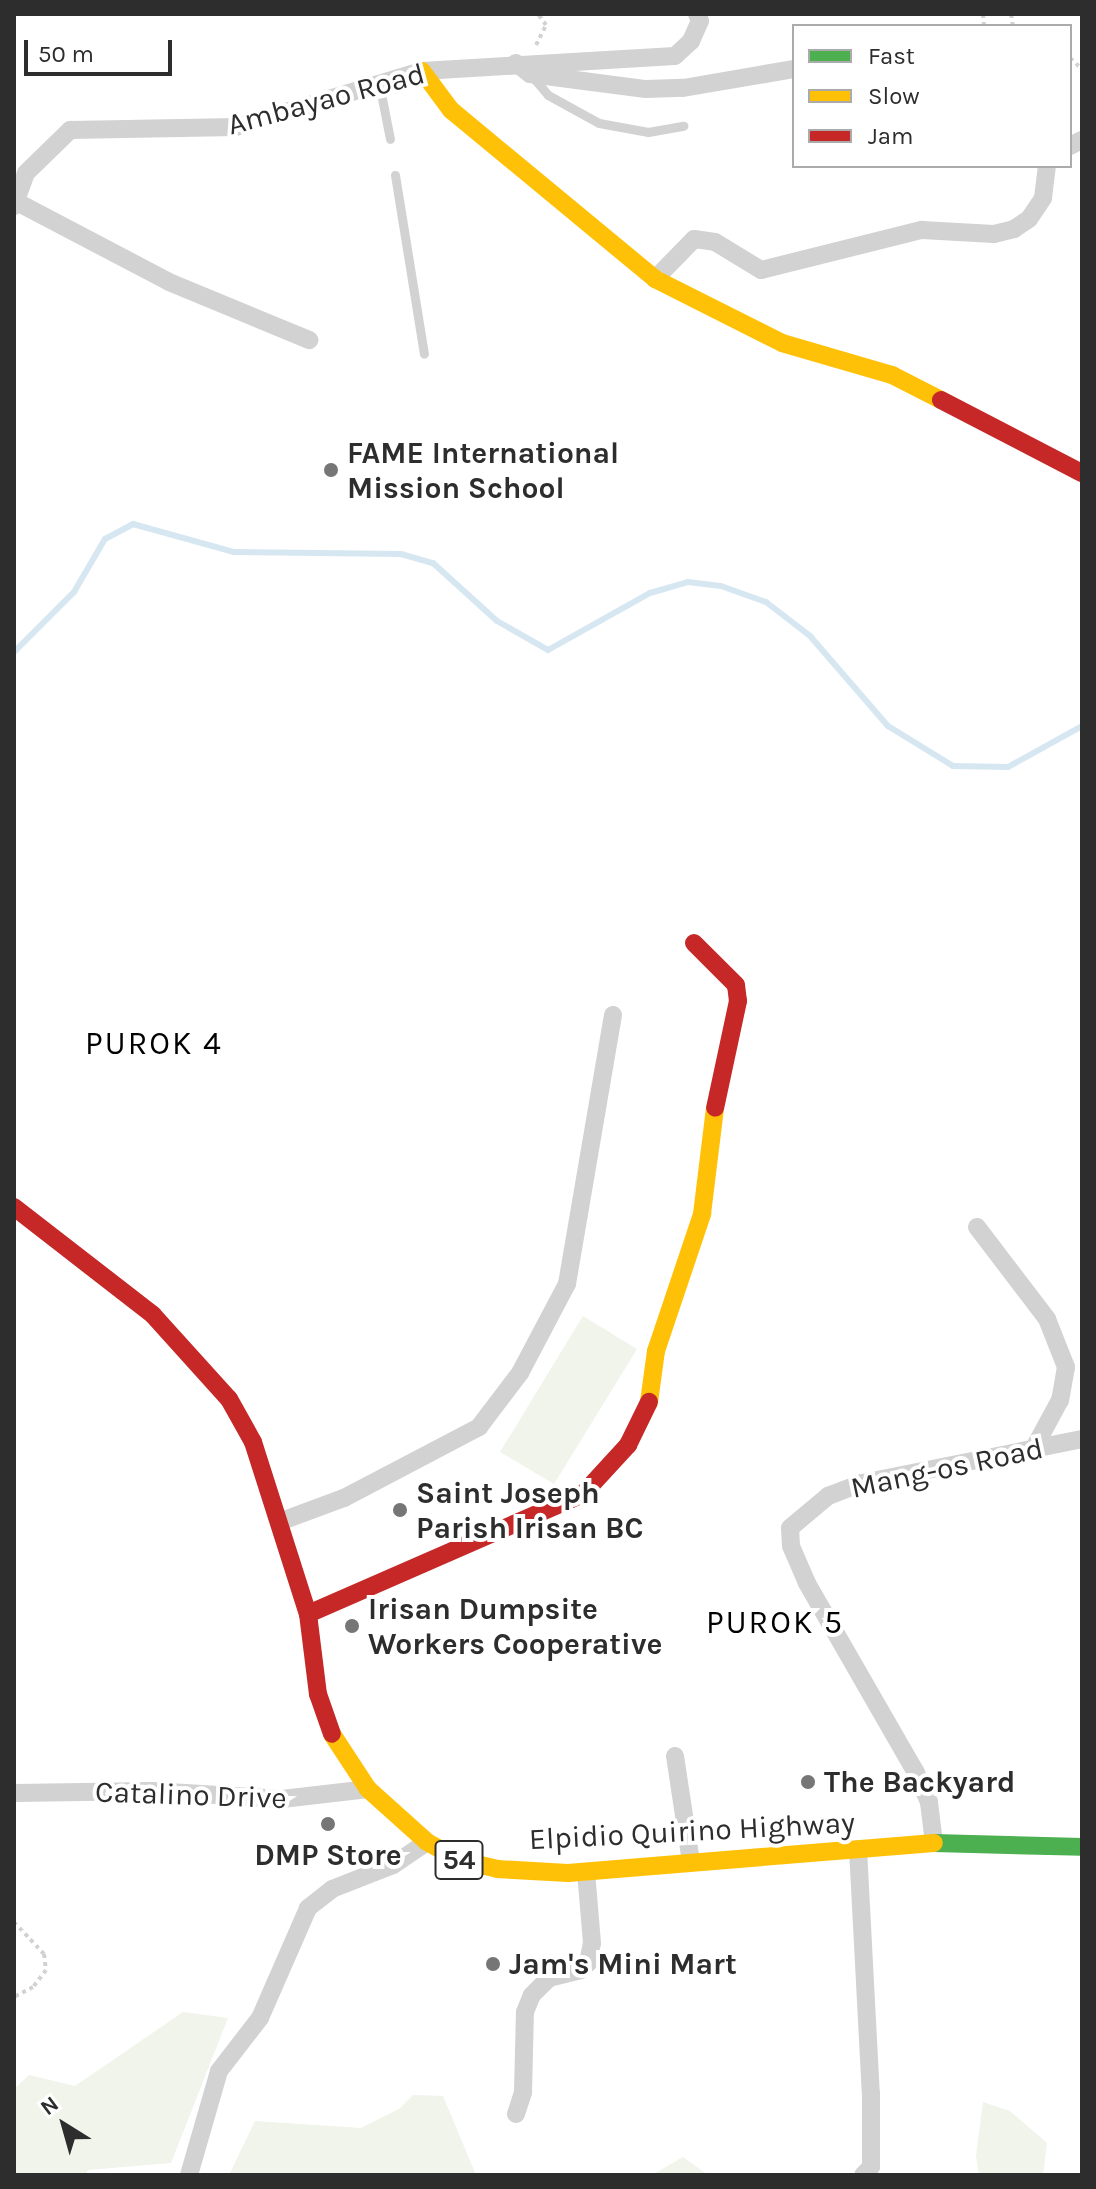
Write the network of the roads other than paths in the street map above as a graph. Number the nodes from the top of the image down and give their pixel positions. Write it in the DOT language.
graph roads {
  1 [pos="701,16"];
  2 [pos="523,68"];
  3 [pos="792,69"];
  4 [pos="422,71"];
  5 [pos="379,80"];
  6 [pos="683,126"];
  7 [pos="390,139"];
  8 [pos="1047,168"];
  9 [pos="395,175"];
  10 [pos="14,202"];
  11 [pos="655,279"];
  12 [pos="309,340"];
  13 [pos="424,354"];
  14 [pos="1082,473"];
  15 [pos="694,943"];
  16 [pos="613,1015"];
  17 [pos="14,1207"];
  18 [pos="977,1227"];
  19 [pos="1082,1439"];
  20 [pos="1034,1448"];
  21 [pos="279,1522"];
  22 [pos="308,1614"];
  23 [pos="675,1756"];
  24 [pos="368,1789"];
  25 [pos="14,1793"];
  26 [pos="427,1842"];
  27 [pos="934,1843"];
  28 [pos="1082,1847"];
  29 [pos="858,1849"];
  30 [pos="691,1862"];
  31 [pos="586,1872"];
  32 [pos="516,2114"];
  33 [pos="189,2175"];
  34 [pos="863,2175"];
  1 -- 2 [label="street, Ambayao Road"];
  2 -- 3 [label="street"];
  2 -- 4 [label="street, Ambayao Road"];
  2 -- 6 [label="lane"];
  4 -- 5 [label="street, Ambayao Road"];
  4 -- 11 [label="main road"];
  5 -- 7 [label="lane"];
  5 -- 10 [label="street, Ambayao Road"];
  8 -- 11 [label="street"];
  9 -- 13 [label="lane"];
  10 -- 12 [label="street"];
  11 -- 14 [label="main road"];
  15 -- 22 [label="main road"];
  16 -- 21 [label="street"];
  17 -- 21 [label="main road, Elpidio Quirino Highway / 54"];
  18 -- 20 [label="street"];
  19 -- 20 [label="street, Mang-os Road"];
  20 -- 27 [label="street, Mang-os Road"];
  21 -- 22 [label="main road, Elpidio Quirino Highway / 54"];
  22 -- 24 [label="main road, Elpidio Quirino Highway / 54"];
  23 -- 30 [label="street"];
  24 -- 25 [label="street, Catalino Drive"];
  24 -- 26 [label="main road, Elpidio Quirino Highway / 54"];
  26 -- 31 [label="main road, Elpidio Quirino Highway / 54"];
  26 -- 33 [label="street"];
  27 -- 28 [label="main road, Elpidio Quirino Highway / 54"];
  27 -- 29 [label="main road, Elpidio Quirino Highway / 54"];
  29 -- 30 [label="main road, Elpidio Quirino Highway / 54"];
  29 -- 34 [label="street"];
  30 -- 31 [label="main road, Elpidio Quirino Highway / 54"];
  31 -- 32 [label="street"];
}
